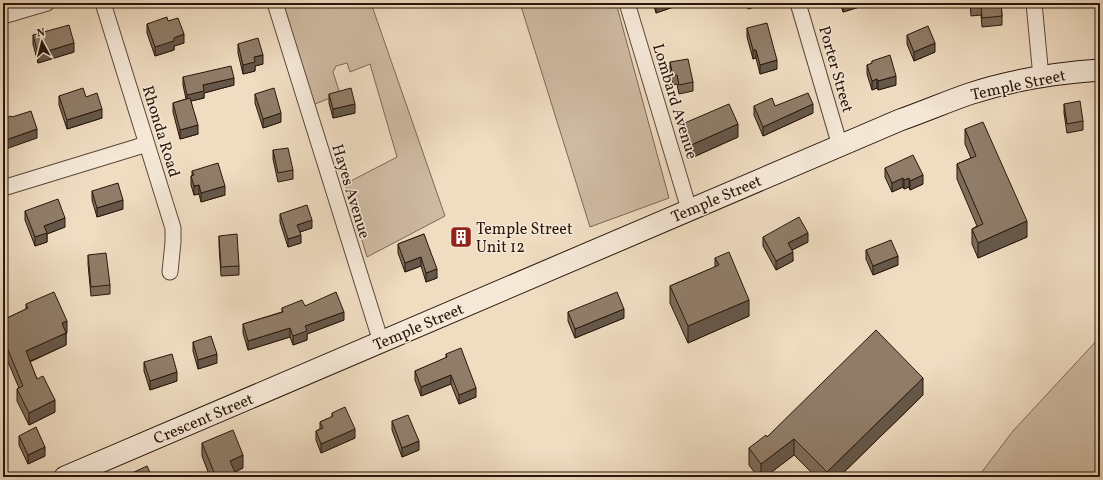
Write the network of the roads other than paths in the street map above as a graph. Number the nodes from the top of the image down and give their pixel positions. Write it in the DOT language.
graph roads {
  1 [pos="47,3"];
  2 [pos="103,3"];
  3 [pos="275,3"];
  4 [pos="627,3"];
  5 [pos="798,3"];
  6 [pos="1034,3"];
  7 [pos="3,16"];
  8 [pos="1100,70"];
  9 [pos="1041,77"];
  10 [pos="147,144"];
  11 [pos="840,146"];
  12 [pos="3,188"];
  13 [pos="689,209"];
  14 [pos="170,272"];
  15 [pos="381,342"];
  16 [pos="341,359"];
  17 [pos="93,472"];
  18 [pos="65,477"];
  1 -- 7 [label="street"];
  2 -- 10 [label="street, Rhonda Road"];
  3 -- 15 [label="street, Hayes Avenue"];
  4 -- 13 [label="street, Lombard Avenue"];
  5 -- 11 [label="street, Porter Street"];
  6 -- 9 [label="street"];
  8 -- 9 [label="main road, Temple Street"];
  9 -- 11 [label="main road, Temple Street"];
  10 -- 12 [label="street"];
  10 -- 14 [label="street, Rhonda Road"];
  11 -- 13 [label="main road, Temple Street"];
  13 -- 15 [label="main road, Temple Street"];
  15 -- 16 [label="main road, Temple Street"];
  16 -- 17 [label="main road, Crescent Street"];
  17 -- 18 [label="main road, Crescent Street"];
}
